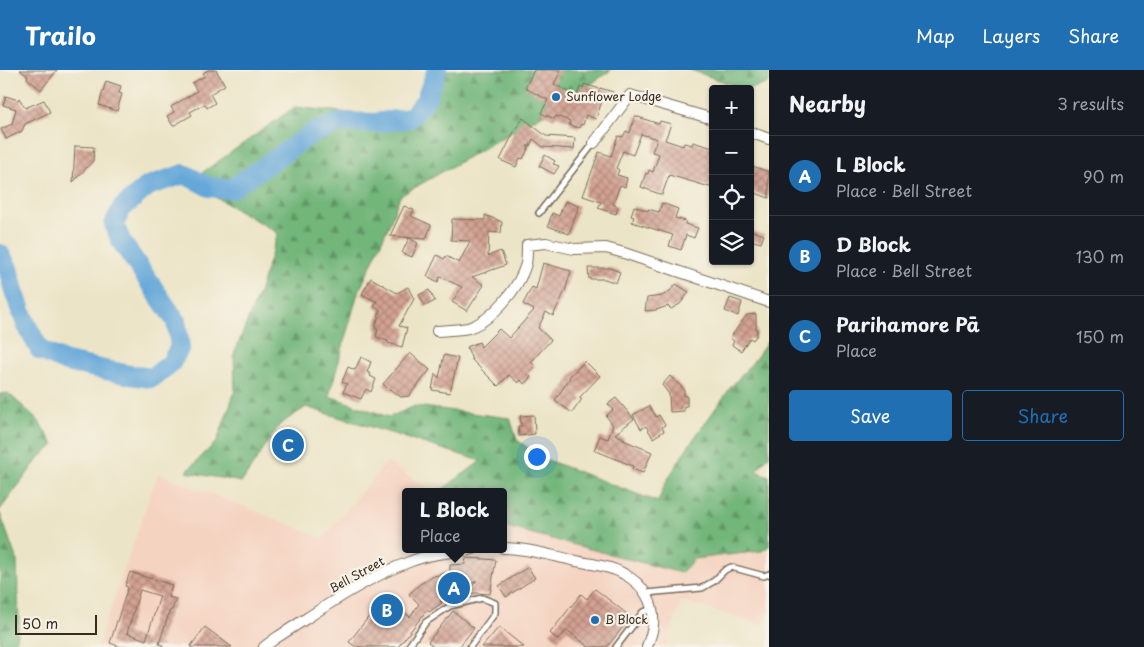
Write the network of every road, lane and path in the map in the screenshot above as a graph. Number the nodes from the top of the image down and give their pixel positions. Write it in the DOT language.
graph roads {
  1 [pos="709,119"];
  2 [pos="754,133"];
  3 [pos="769,139"];
  4 [pos="594,143"];
  5 [pos="539,213"];
  6 [pos="769,302"];
  7 [pos="437,331"];
  8 [pos="507,548"];
  9 [pos="441,553"];
  10 [pos="769,574"];
  11 [pos="646,593"];
  12 [pos="652,609"];
  13 [pos="264,647"];
  14 [pos="408,647"];
  15 [pos="470,647"];
  16 [pos="616,647"];
  17 [pos="647,647"];
  1 -- 4 [label="street"];
  2 -- 3 [label="street"];
  4 -- 5 [label="lane"];
  6 -- 7 [label="street"];
  8 -- 11 [label="street"];
  9 -- 13 [label="street, Bell Street"];
  10 -- 11 [label="lane"];
  11 -- 12 [label="street"];
  12 -- 16 [label="lane"];
  12 -- 17 [label="street"];
  14 -- 15 [label="lane"];
}
